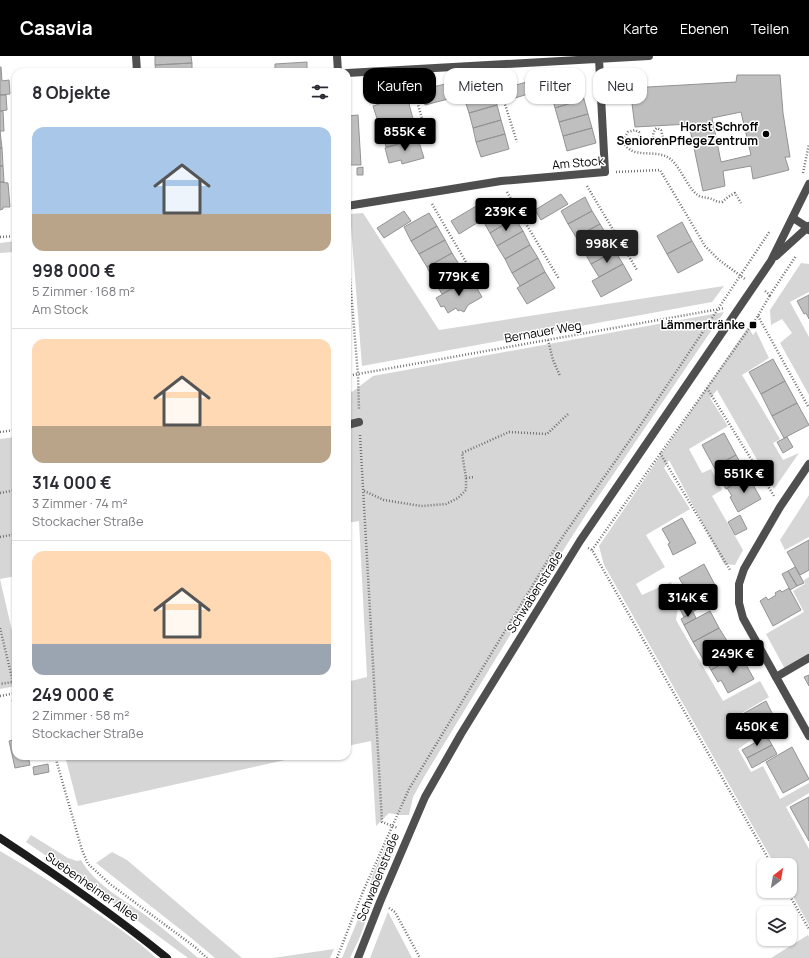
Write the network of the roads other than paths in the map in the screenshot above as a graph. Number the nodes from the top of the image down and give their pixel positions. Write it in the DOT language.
graph roads {
  1 [pos="136,56"];
  2 [pos="337,56"];
  3 [pos="649,56"];
  4 [pos="599,59"];
  5 [pos="138,68"];
  6 [pos="338,68"];
  7 [pos="351,73"];
  8 [pos="809,184"];
  9 [pos="351,205"];
  10 [pos="793,218"];
  11 [pos="808,228"];
  12 [pos="771,261"];
  13 [pos="359,422"];
  14 [pos="351,424"];
  15 [pos="809,464"];
  16 [pos="809,658"];
  17 [pos="776,678"];
  18 [pos="809,736"];
  19 [pos="0,838"];
  20 [pos="167,958"];
  21 [pos="358,958"];
  1 -- 5 [label="street"];
  2 -- 6 [label="street"];
  3 -- 4 [label="street"];
  4 -- 7 [label="street"];
  4 -- 9 [label="street, Am Stock"];
  8 -- 10 [label="street, Schwabenstraße"];
  10 -- 11 [label="street"];
  10 -- 12 [label="street, Schwabenstraße"];
  11 -- 12 [label="street, Schwabenstraße"];
  12 -- 21 [label="street, Schwabenstraße"];
  13 -- 14 [label="street"];
  15 -- 17 [label="street"];
  16 -- 17 [label="street"];
  17 -- 18 [label="street"];
  19 -- 20 [label="main road, Suebenheimer Allee"];
}
